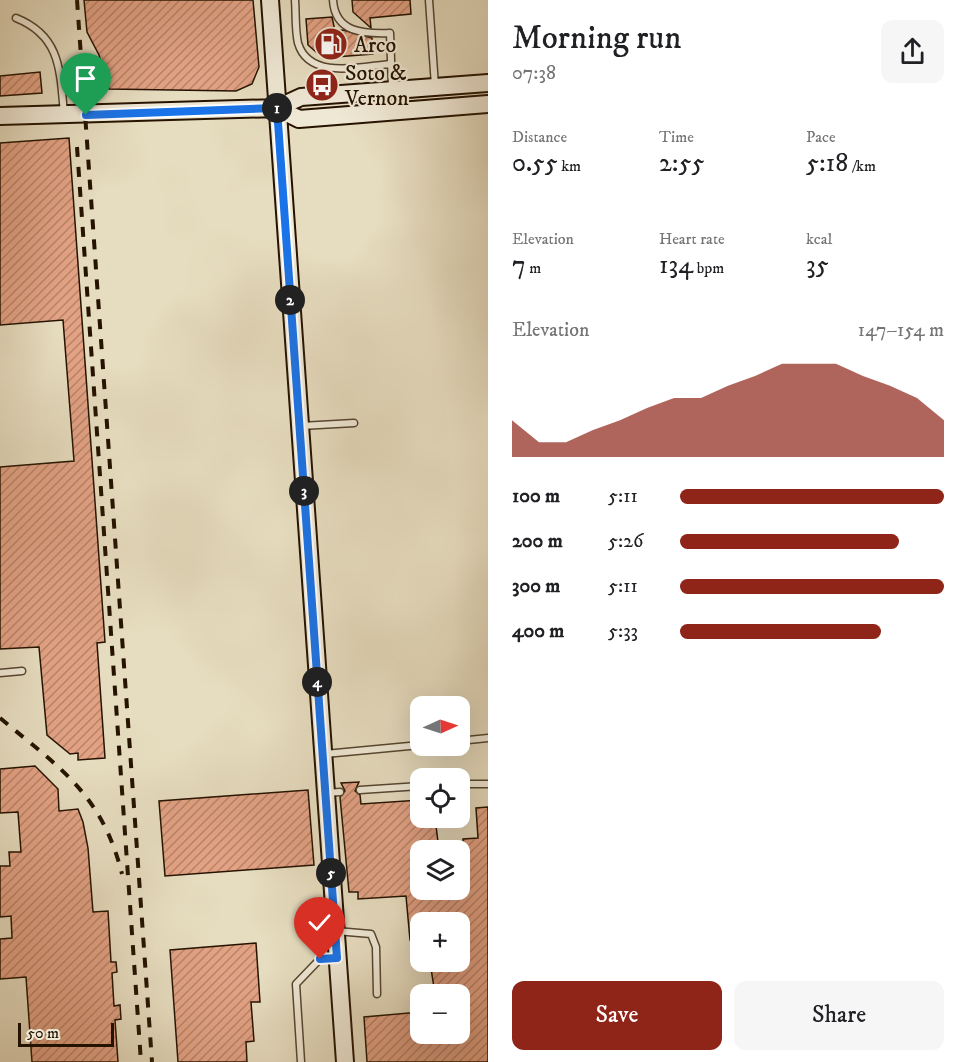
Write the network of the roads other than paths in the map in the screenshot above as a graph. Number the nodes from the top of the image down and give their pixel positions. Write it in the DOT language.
graph roads {
  1 [pos="270,0"];
  2 [pos="274,0"];
  3 [pos="295,0"];
  4 [pos="333,0"];
  5 [pos="429,0"];
  6 [pos="16,18"];
  7 [pos="391,64"];
  8 [pos="488,83"];
  9 [pos="435,87"];
  10 [pos="392,91"];
  11 [pos="488,104"];
  12 [pos="277,108"];
  13 [pos="64,115"];
  14 [pos="0,116"];
  15 [pos="354,423"];
  16 [pos="299,426"];
  17 [pos="22,671"];
  18 [pos="0,673"];
  19 [pos="488,738"];
  20 [pos="470,740"];
  21 [pos="410,746"];
  22 [pos="323,754"];
  23 [pos="470,784"];
  24 [pos="488,784"];
  25 [pos="410,787"];
  26 [pos="360,790"];
  27 [pos="335,931"];
  28 [pos="337,958"];
  29 [pos="377,994"];
  30 [pos="301,1062"];
  31 [pos="345,1062"];
  1 -- 2 [label="lane"];
  1 -- 12 [label="street"];
  3 -- 7 [label="lane"];
  4 -- 7 [label="lane"];
  5 -- 9 [label="lane"];
  6 -- 13 [label="lane"];
  7 -- 10 [label="lane"];
  8 -- 9 [label="street"];
  9 -- 10 [label="street"];
  10 -- 12 [label="street"];
  11 -- 12 [label="street"];
  12 -- 13 [label="street"];
  12 -- 16 [label="street"];
  13 -- 14 [label="street"];
  15 -- 16 [label="lane"];
  16 -- 22 [label="street"];
  17 -- 18 [label="lane"];
  19 -- 20 [label="lane"];
  21 -- 22 [label="lane"];
  22 -- 27 [label="street"];
  23 -- 24 [label="lane"];
  25 -- 26 [label="lane"];
  27 -- 28 [label="street"];
  27 -- 29 [label="lane"];
  28 -- 30 [label="lane"];
  28 -- 31 [label="street"];
}
